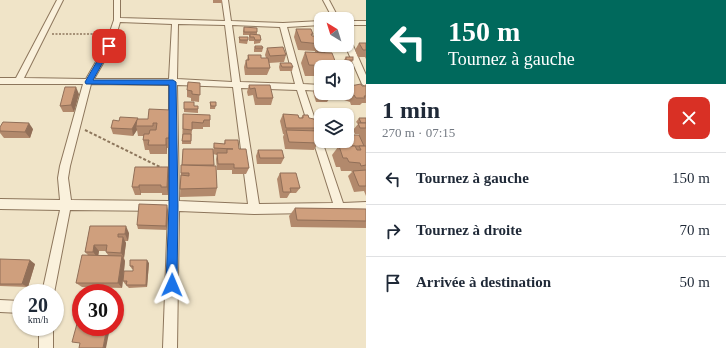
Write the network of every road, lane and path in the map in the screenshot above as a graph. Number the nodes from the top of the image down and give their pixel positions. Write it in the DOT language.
graph roads {
  1 [pos="60,0"];
  2 [pos="117,0"];
  3 [pos="225,0"];
  4 [pos="326,0"];
  5 [pos="332,12"];
  6 [pos="117,20"];
  7 [pos="175,22"];
  8 [pos="228,22"];
  9 [pos="314,23"];
  10 [pos="354,23"];
  11 [pos="366,23"];
  12 [pos="283,24"];
  13 [pos="44,34"];
  14 [pos="112,35"];
  15 [pos="351,52"];
  16 [pos="0,81"];
  17 [pos="19,82"];
  18 [pos="88,82"];
  19 [pos="173,82"];
  20 [pos="235,84"];
  21 [pos="300,87"];
  22 [pos="314,88"];
  23 [pos="364,88"];
  24 [pos="76,126"];
  25 [pos="173,174"];
  26 [pos="0,204"];
  27 [pos="66,204"];
  28 [pos="174,206"];
  29 [pos="366,207"];
  30 [pos="340,208"];
  31 [pos="254,209"];
  32 [pos="50,284"];
  33 [pos="0,306"];
  34 [pos="12,307"];
  35 [pos="46,336"];
  36 [pos="46,348"];
  37 [pos="170,348"];
  1 -- 13 [label="street"];
  2 -- 6 [label="street"];
  3 -- 8 [label="street"];
  4 -- 5 [label="street"];
  6 -- 7 [label="street"];
  6 -- 14 [label="street"];
  7 -- 8 [label="street"];
  7 -- 19 [label="street"];
  8 -- 12 [label="street"];
  8 -- 20 [label="street"];
  9 -- 12 [label="street"];
  10 -- 11 [label="street"];
  12 -- 21 [label="street"];
  13 -- 14 [label="path"];
  13 -- 17 [label="street"];
  14 -- 18 [label="street"];
  15 -- 23 [label="street"];
  16 -- 17 [label="street"];
  17 -- 18 [label="street"];
  18 -- 19 [label="street"];
  18 -- 24 [label="street"];
  19 -- 20 [label="street"];
  19 -- 25 [label="street"];
  20 -- 21 [label="street"];
  20 -- 31 [label="street"];
  21 -- 22 [label="street"];
  21 -- 30 [label="street"];
  24 -- 25 [label="path"];
  24 -- 27 [label="street"];
  25 -- 28 [label="street"];
  26 -- 27 [label="street"];
  27 -- 28 [label="street"];
  27 -- 32 [label="street"];
  28 -- 31 [label="street"];
  28 -- 37 [label="street"];
  29 -- 30 [label="street"];
  30 -- 31 [label="street"];
  33 -- 34 [label="street"];
  35 -- 36 [label="street"];
}
